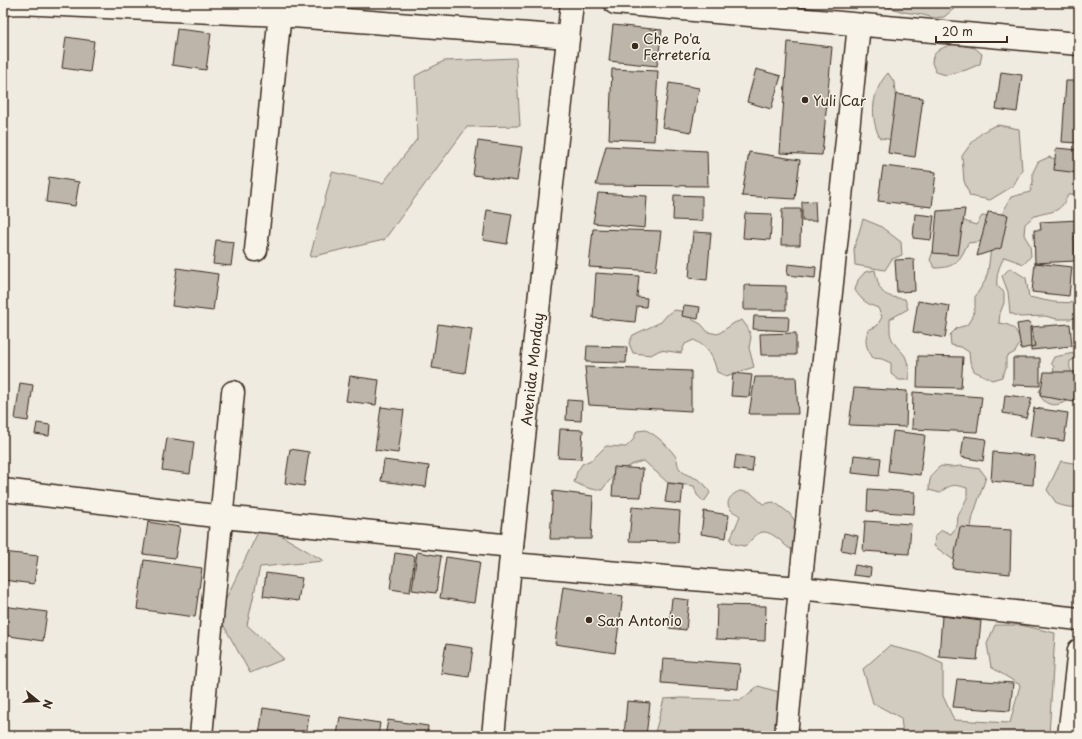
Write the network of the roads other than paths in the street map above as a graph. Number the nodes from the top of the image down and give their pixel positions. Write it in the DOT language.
graph roads {
  1 [pos="19,3"];
  2 [pos="572,3"];
  3 [pos="614,3"];
  4 [pos="3,4"];
  5 [pos="281,9"];
  6 [pos="859,25"];
  7 [pos="568,37"];
  8 [pos="1079,44"];
  9 [pos="256,250"];
  10 [pos="233,392"];
  11 [pos="3,490"];
  12 [pos="222,517"];
  13 [pos="512,555"];
  14 [pos="800,588"];
  15 [pos="1079,619"];
  16 [pos="1079,650"];
  17 [pos="201,736"];
  18 [pos="493,736"];
  19 [pos="786,736"];
  20 [pos="1069,736"];
  1 -- 4 [label="street"];
  1 -- 5 [label="street"];
  2 -- 7 [label="street, Avenida Monday"];
  3 -- 6 [label="street"];
  5 -- 7 [label="street"];
  5 -- 9 [label="street"];
  6 -- 8 [label="street"];
  6 -- 14 [label="street"];
  7 -- 13 [label="street, Avenida Monday"];
  10 -- 12 [label="street"];
  11 -- 12 [label="street"];
  12 -- 13 [label="street"];
  12 -- 17 [label="street"];
  13 -- 14 [label="street"];
  13 -- 18 [label="street, Avenida Monday"];
  14 -- 15 [label="street"];
  14 -- 19 [label="street"];
  16 -- 20 [label="street"];
}
